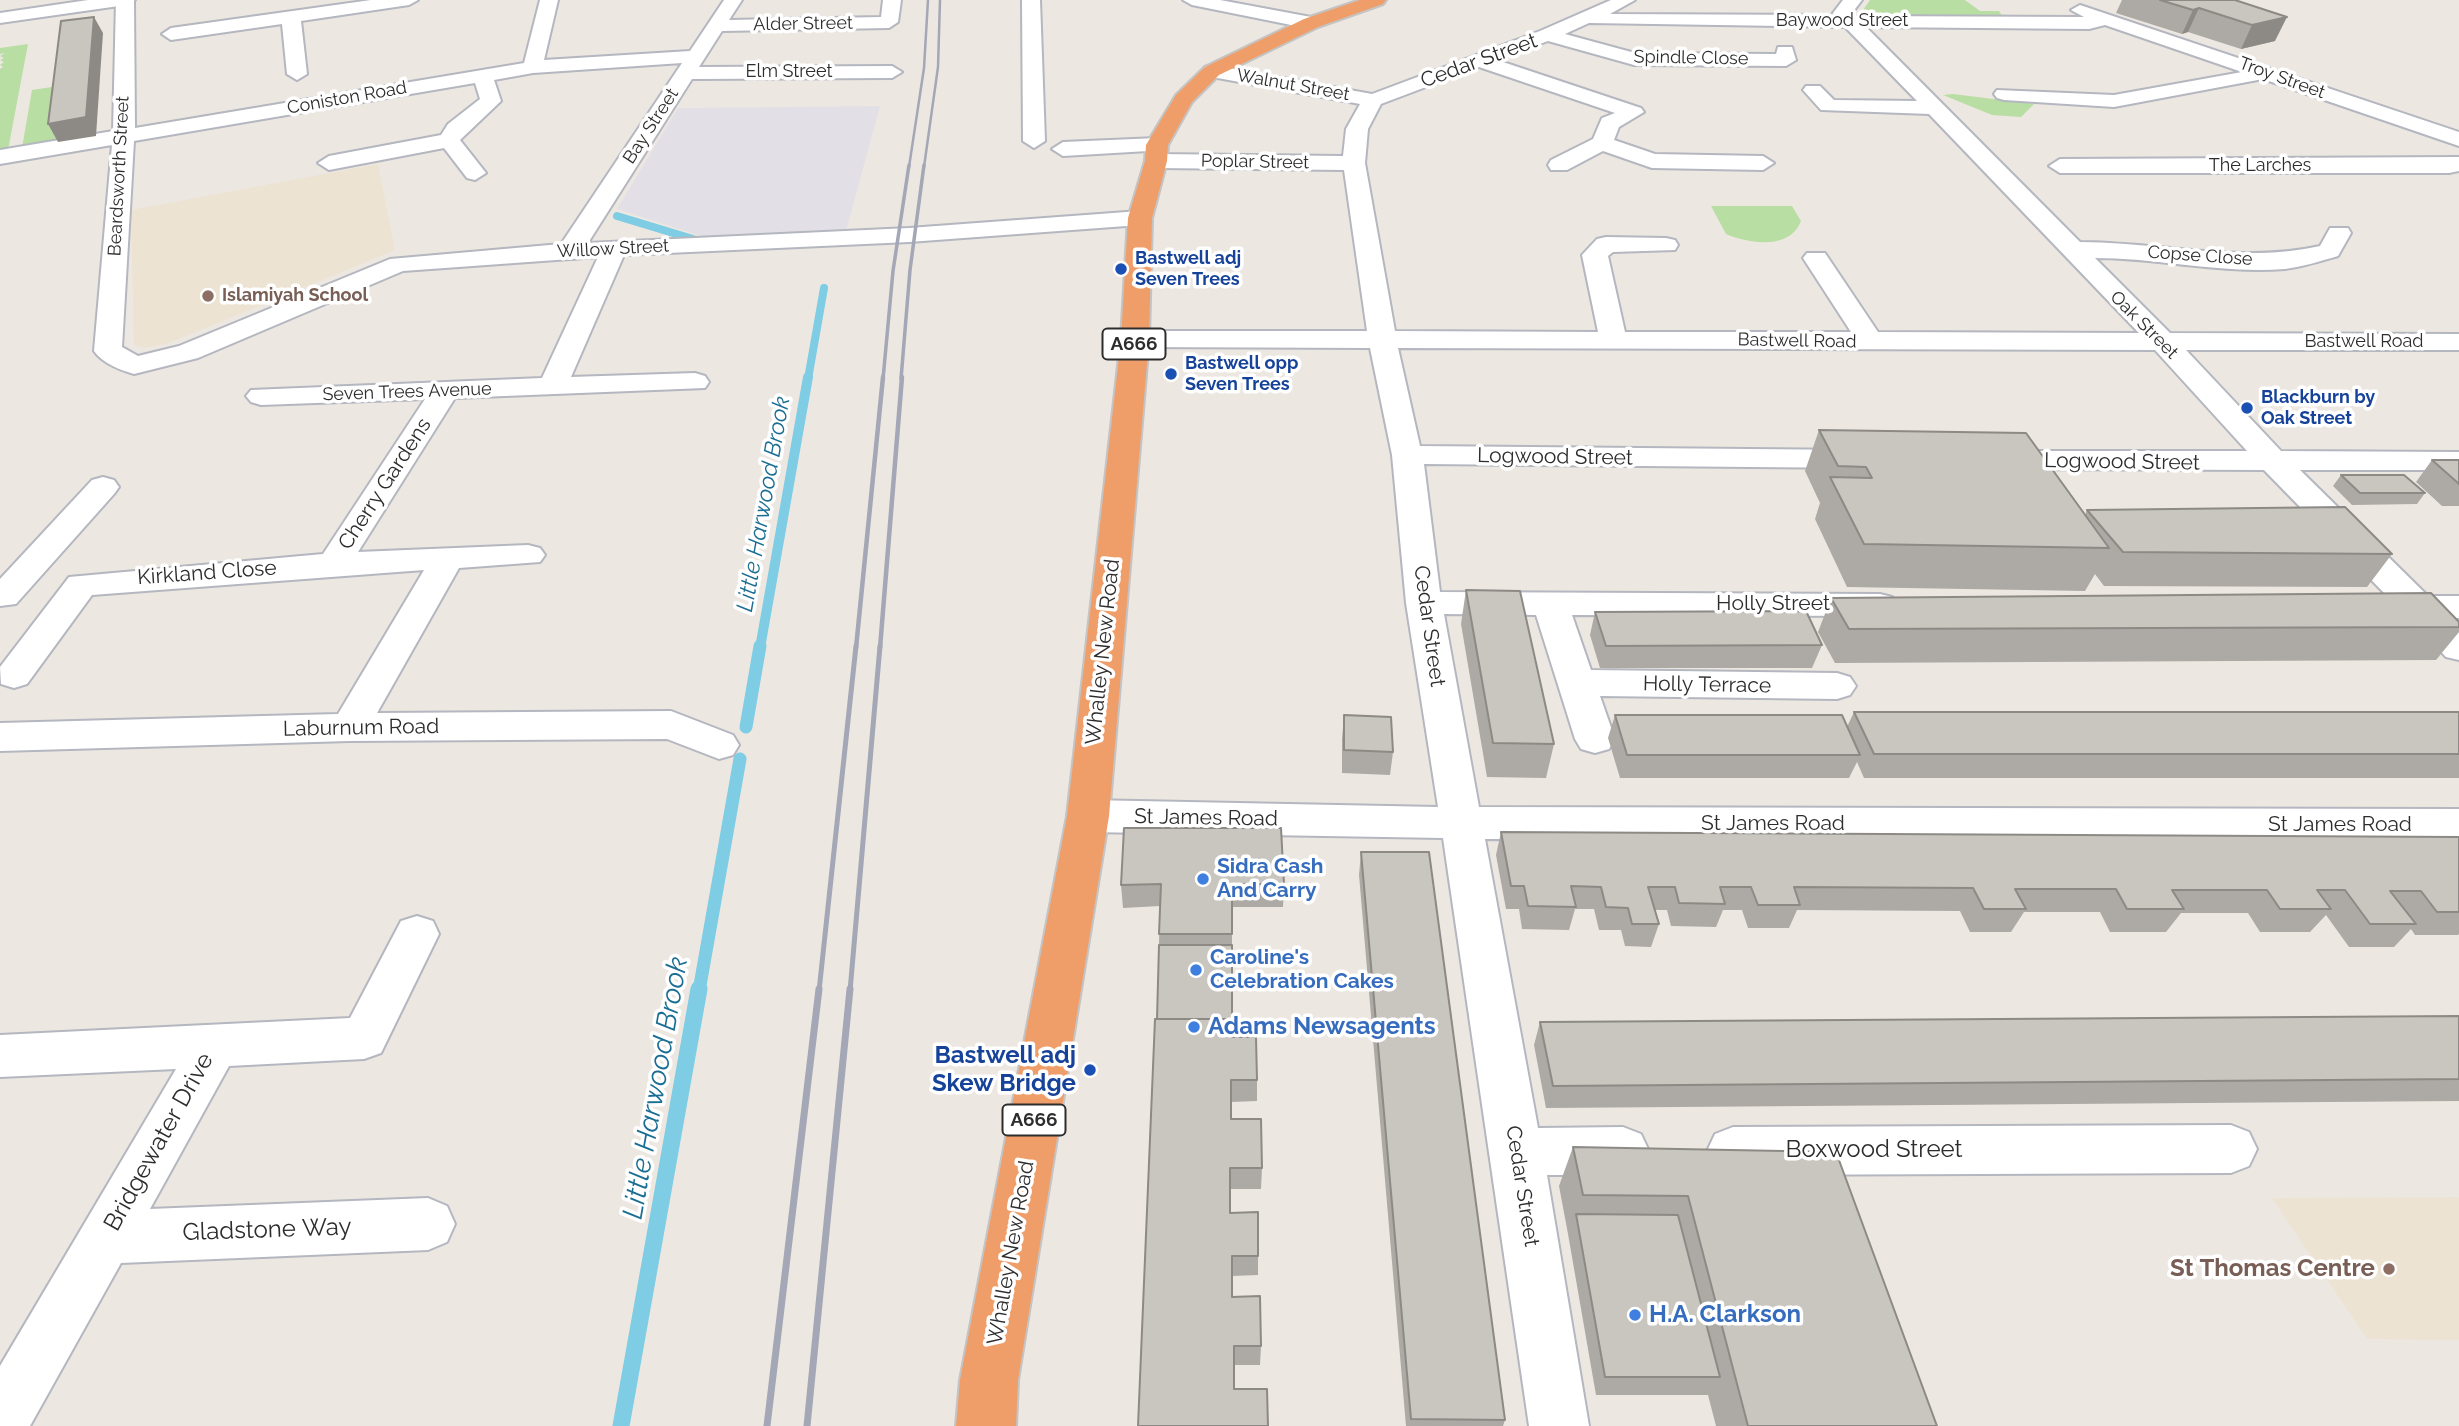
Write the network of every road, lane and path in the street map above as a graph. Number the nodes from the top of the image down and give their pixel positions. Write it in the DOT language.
graph roads {
  1 [pos="126,0"];
  2 [pos="409,0"];
  3 [pos="549,0"];
  4 [pos="733,0"];
  5 [pos="892,0"];
  6 [pos="1031,0"];
  7 [pos="1192,0"];
  8 [pos="1377,0"];
  9 [pos="1626,0"];
  10 [pos="2067,0"];
  11 [pos="1852,11"];
  12 [pos="291,17"];
  13 [pos="0,18"];
  14 [pos="2105,19"];
  15 [pos="1311,23"];
  16 [pos="716,26"];
  17 [pos="1562,27"];
  18 [pos="171,34"];
  19 [pos="1785,51"];
  20 [pos="1479,61"];
  21 [pos="691,64"];
  22 [pos="533,67"];
  23 [pos="1212,71"];
  24 [pos="892,72"];
  25 [pos="2264,73"];
  26 [pos="297,74"];
  27 [pos="482,75"];
  28 [pos="1813,90"];
  29 [pos="2004,94"];
  30 [pos="1374,100"];
  31 [pos="1933,107"];
  32 [pos="124,135"];
  33 [pos="2456,136"];
  34 [pos="449,140"];
  35 [pos="1034,141"];
  36 [pos="1602,142"];
  37 [pos="1063,149"];
  38 [pos="1157,153"];
  39 [pos="0,157"];
  40 [pos="329,163"];
  41 [pos="1354,163"];
  42 [pos="1763,163"];
  43 [pos="1559,164"];
  44 [pos="2459,164"];
  45 [pos="2060,166"];
  46 [pos="475,173"];
  47 [pos="1140,219"];
  48 [pos="1666,245"];
  49 [pos="615,248"];
  50 [pos="2070,250"];
  51 [pos="569,251"];
  52 [pos="1816,258"];
  53 [pos="2354,263"];
  54 [pos="1382,338"];
  55 [pos="1135,339"];
  56 [pos="1614,339"];
  57 [pos="1871,342"];
  58 [pos="2163,342"];
  59 [pos="2459,342"];
  60 [pos="108,351"];
  61 [pos="695,382"];
  62 [pos="552,387"];
  63 [pos="445,391"];
  64 [pos="261,397"];
  65 [pos="1407,455"];
  66 [pos="1894,460"];
  67 [pos="1962,460"];
  68 [pos="2459,461"];
  69 [pos="2275,463"];
  70 [pos="103,487"];
  71 [pos="528,555"];
  72 [pos="448,558"];
  73 [pos="334,564"];
  74 [pos="81,585"];
  75 [pos="2,596"];
  76 [pos="1424,603"];
  77 [pos="1550,603"];
  78 [pos="1910,605"];
  79 [pos="2365,607"];
  80 [pos="2419,607"];
  81 [pos="2459,607"];
  82 [pos="2459,648"];
  83 [pos="14,675"];
  84 [pos="1577,683"];
  85 [pos="1837,686"];
  86 [pos="350,727"];
  87 [pos="0,737"];
  88 [pos="1595,739"];
  89 [pos="719,744"];
  90 [pos="1087,816"];
  91 [pos="1460,824"];
  92 [pos="2459,825"];
  93 [pos="417,934"];
  94 [pos="215,1046"];
  95 [pos="0,1056"];
  96 [pos="2231,1149"];
  97 [pos="1517,1152"];
  98 [pos="428,1224"];
  99 [pos="107,1237"];
  100 [pos="0,1422"];
  101 [pos="986,1426"];
  102 [pos="1559,1426"];
  1 -- 13 [label="street"];
  1 -- 32 [label="street, Beardsworth Street"];
  2 -- 12 [label="street"];
  3 -- 22 [label="street"];
  4 -- 16 [label="street, Bay Street"];
  5 -- 16 [label="street, Alder Street"];
  6 -- 35 [label="street"];
  7 -- 15 [label="street"];
  8 -- 15 [label="highway, Whalley New Road / A666"];
  9 -- 17 [label="street, Cedar Street"];
  10 -- 14 [label="street, Troy Street"];
  11 -- 14 [label="street, Baywood Street"];
  11 -- 17 [label="street, Baywood Street"];
  11 -- 31 [label="street, Oak Street"];
  12 -- 18 [label="street"];
  12 -- 26 [label="street"];
  14 -- 25 [label="street, Troy Street"];
  15 -- 23 [label="highway, Whalley New Road / A666"];
  16 -- 21 [label="street, Bay Street"];
  17 -- 19 [label="street, Spindle Close"];
  17 -- 20 [label="street, Cedar Street"];
  20 -- 30 [label="street, Cedar Street"];
  20 -- 36 [label="street"];
  21 -- 22 [label="street, Coniston Road"];
  21 -- 24 [label="street, Elm Street"];
  21 -- 51 [label="street, Bay Street"];
  22 -- 27 [label="street, Coniston Road"];
  23 -- 30 [label="street, Walnut Street"];
  23 -- 38 [label="highway, Whalley New Road / A666"];
  25 -- 29 [label="street"];
  25 -- 33 [label="street, Troy Street"];
  27 -- 32 [label="street, Coniston Road"];
  27 -- 34 [label="street"];
  28 -- 31 [label="street"];
  30 -- 41 [label="street, Cedar Street"];
  31 -- 50 [label="street, Oak Street"];
  32 -- 39 [label="street, Coniston Road"];
  32 -- 60 [label="street, Beardsworth Street"];
  34 -- 40 [label="street"];
  34 -- 46 [label="street"];
  36 -- 42 [label="street"];
  36 -- 43 [label="street"];
  37 -- 38 [label="street, Poplar Street"];
  38 -- 41 [label="street, Poplar Street"];
  38 -- 47 [label="highway, Whalley New Road / A666"];
  41 -- 54 [label="street, Cedar Street"];
  44 -- 45 [label="street, The Larches"];
  47 -- 49 [label="street, Willow Street"];
  47 -- 55 [label="highway, Whalley New Road / A666"];
  48 -- 56 [label="street"];
  49 -- 51 [label="street, Willow Street"];
  49 -- 62 [label="street"];
  50 -- 53 [label="street, Copse Close"];
  50 -- 58 [label="street, Oak Street"];
  51 -- 60 [label="street, Willow Street"];
  52 -- 57 [label="street"];
  54 -- 55 [label="street, Bastwell Road"];
  54 -- 56 [label="street, Bastwell Road"];
  54 -- 65 [label="street, Cedar Street"];
  55 -- 90 [label="highway, Whalley New Road / A666"];
  56 -- 57 [label="street, Bastwell Road"];
  57 -- 58 [label="street, Bastwell Road"];
  58 -- 59 [label="street, Bastwell Road"];
  58 -- 69 [label="street, Oak Street"];
  61 -- 62 [label="street, Seven Trees Avenue"];
  62 -- 63 [label="street, Seven Trees Avenue"];
  63 -- 64 [label="street, Seven Trees Avenue"];
  63 -- 73 [label="street, Cherry Gardens"];
  65 -- 66 [label="street, Logwood Street"];
  65 -- 76 [label="street, Cedar Street"];
  67 -- 69 [label="street, Logwood Street"];
  68 -- 69 [label="street, Logwood Street"];
  69 -- 80 [label="street, Oak Street"];
  70 -- 75 [label="street, Kirkland Close"];
  71 -- 72 [label="street, Cherry Gardens"];
  72 -- 73 [label="street, Cherry Gardens"];
  72 -- 86 [label="street"];
  73 -- 74 [label="street, Kirkland Close"];
  74 -- 75 [label="street, Kirkland Close"];
  74 -- 83 [label="street"];
  76 -- 77 [label="street, Holly Street"];
  76 -- 91 [label="street, Cedar Street"];
  77 -- 78 [label="street, Holly Street"];
  77 -- 84 [label="street"];
  79 -- 80 [label="street"];
  80 -- 81 [label="street"];
  80 -- 82 [label="street, Oak Street"];
  84 -- 85 [label="street, Holly Terrace"];
  84 -- 88 [label="street"];
  86 -- 87 [label="street, Laburnum Road"];
  86 -- 89 [label="street, Laburnum Road"];
  90 -- 91 [label="street, St James Road"];
  90 -- 101 [label="highway, Whalley New Road / A666"];
  91 -- 92 [label="street, St James Road"];
  91 -- 97 [label="street, Cedar Street"];
  93 -- 94 [label="street"];
  94 -- 95 [label="street, Bridgewater Drive"];
  94 -- 99 [label="street, Bridgewater Drive"];
  96 -- 97 [label="street, Boxwood Street"];
  97 -- 102 [label="street, Cedar Street"];
  98 -- 99 [label="street, Gladstone Way"];
  99 -- 100 [label="street, Bridgewater Drive"];
}
